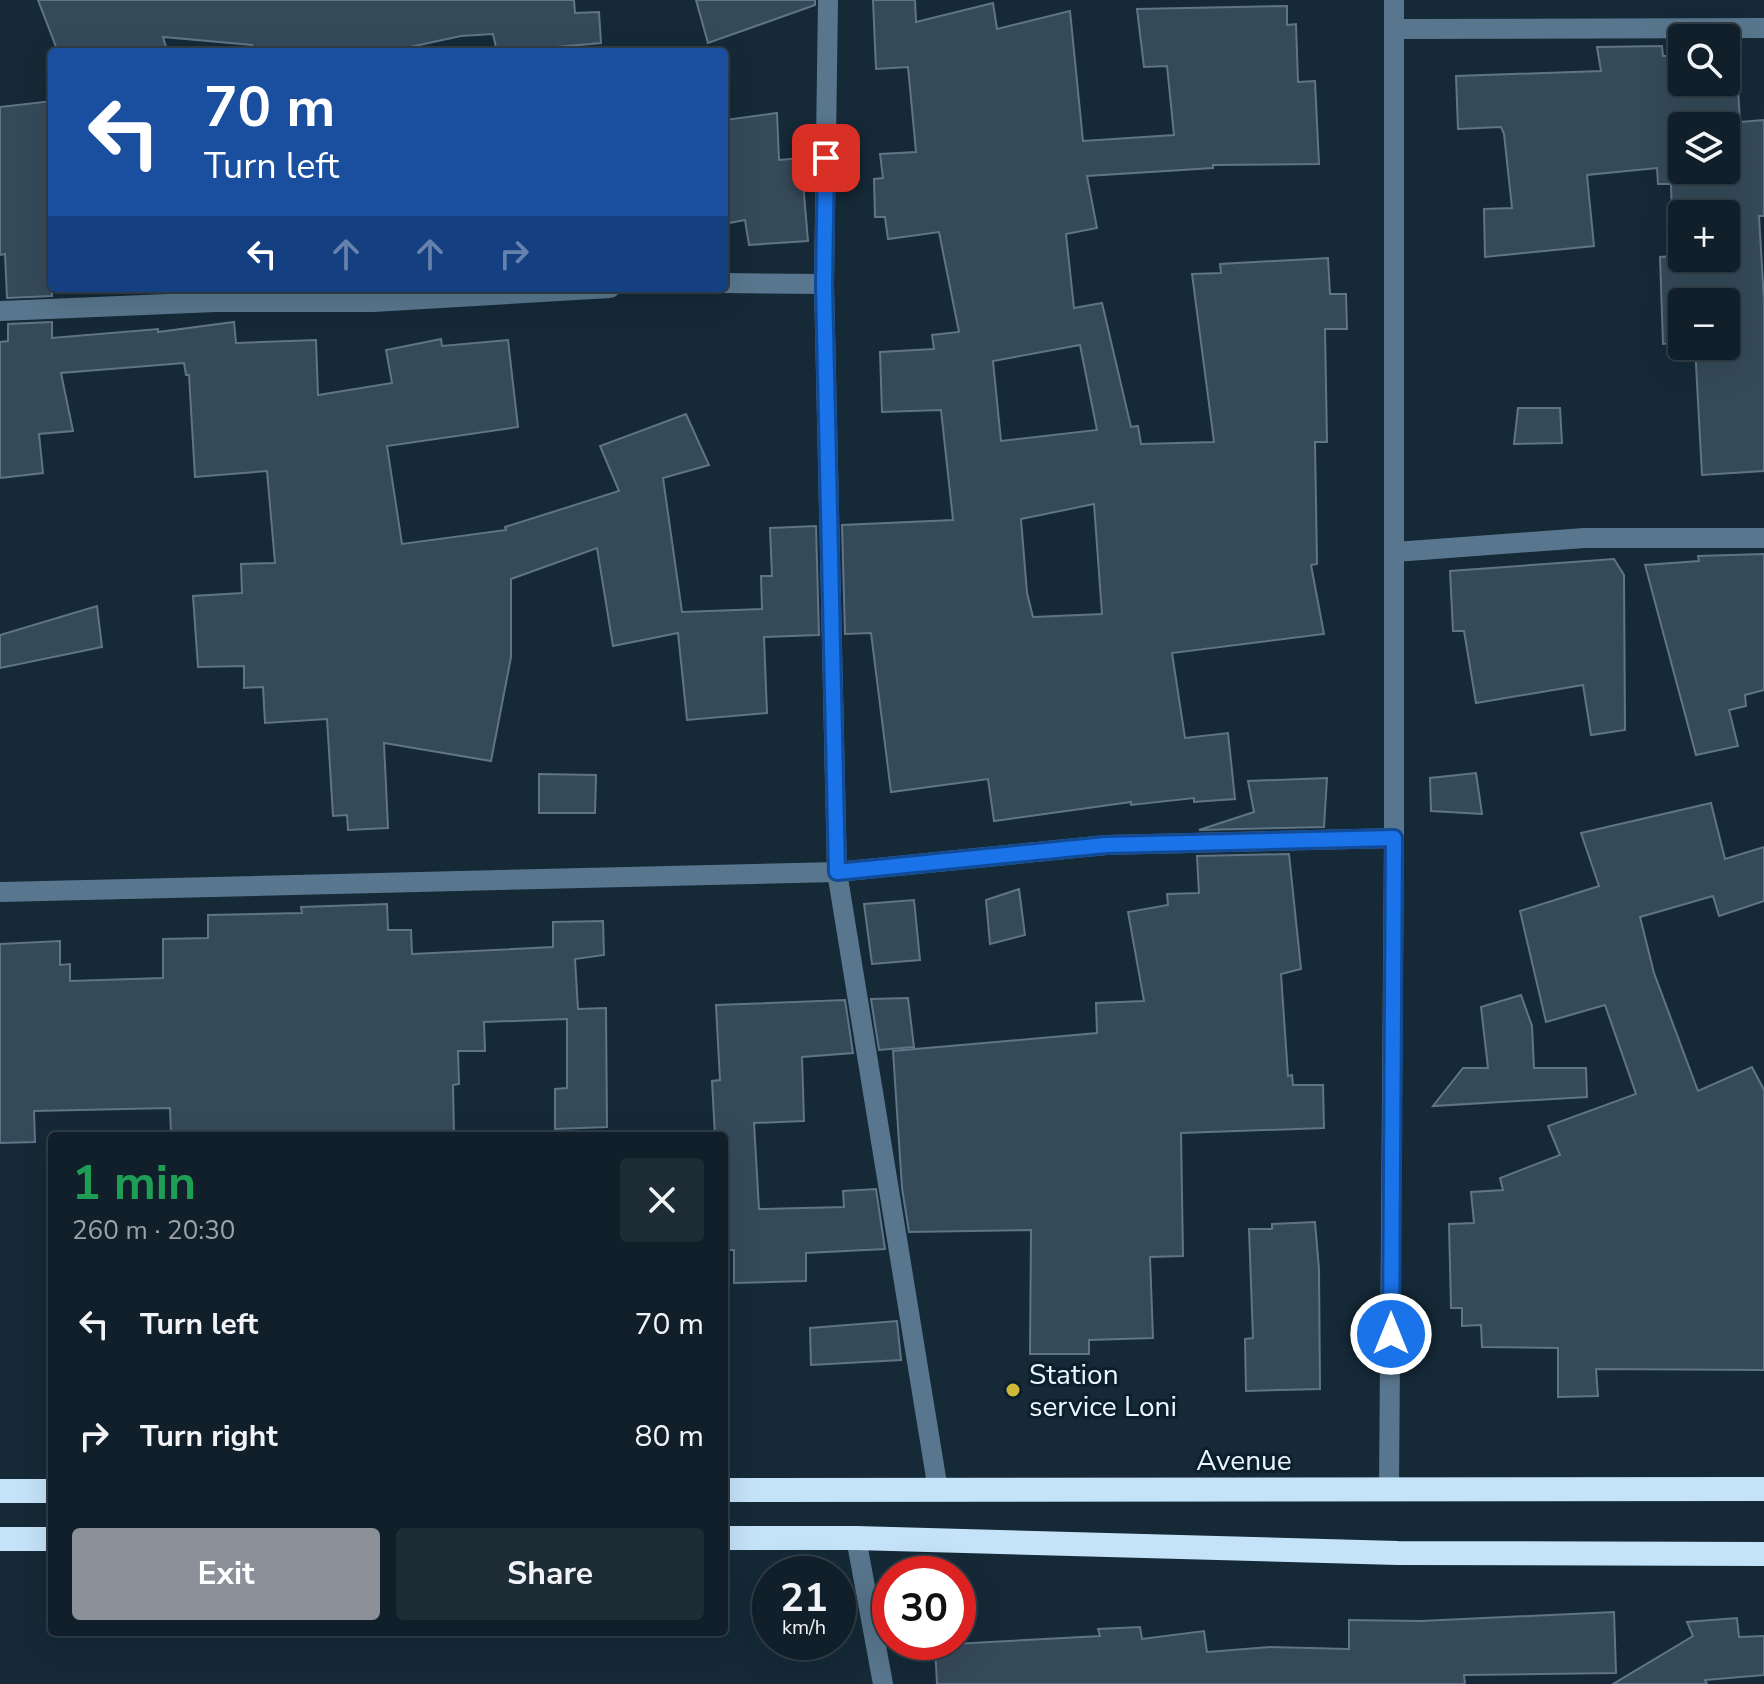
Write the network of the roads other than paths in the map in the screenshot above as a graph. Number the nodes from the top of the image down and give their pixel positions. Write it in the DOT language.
graph roads {
  1 [pos="828,0"];
  2 [pos="1394,0"];
  3 [pos="1764,28"];
  4 [pos="1394,29"];
  5 [pos="728,283"];
  6 [pos="824,284"];
  7 [pos="542,292"];
  8 [pos="0,311"];
  9 [pos="1764,538"];
  10 [pos="1395,552"];
  11 [pos="1394,838"];
  12 [pos="837,872"];
  13 [pos="0,892"];
  14 [pos="1389,1489"];
  15 [pos="1764,1489"];
  16 [pos="728,1490"];
  17 [pos="938,1490"];
  18 [pos="0,1491"];
  19 [pos="48,1491"];
  20 [pos="728,1538"];
  21 [pos="856,1538"];
  22 [pos="0,1539"];
  23 [pos="48,1539"];
  24 [pos="1764,1554"];
  25 [pos="883,1684"];
  1 -- 6 [label="street"];
  2 -- 4 [label="street"];
  3 -- 4 [label="street"];
  4 -- 10 [label="street"];
  5 -- 6 [label="street"];
  6 -- 12 [label="street"];
  7 -- 8 [label="street"];
  9 -- 10 [label="street"];
  10 -- 11 [label="street"];
  11 -- 12 [label="street"];
  11 -- 14 [label="street"];
  12 -- 13 [label="street"];
  12 -- 17 [label="street"];
  14 -- 15 [label="highway, Avenue"];
  14 -- 17 [label="highway, Avenue"];
  16 -- 17 [label="highway, Avenue"];
  18 -- 19 [label="highway"];
  20 -- 21 [label="highway"];
  21 -- 24 [label="highway"];
  21 -- 25 [label="street"];
  22 -- 23 [label="highway"];
}
